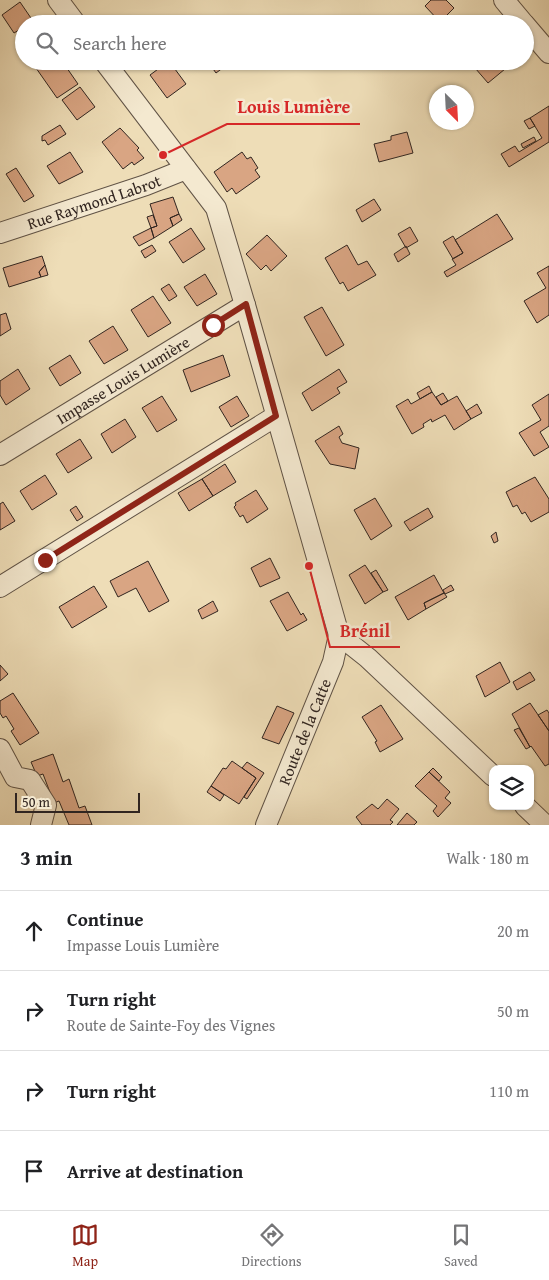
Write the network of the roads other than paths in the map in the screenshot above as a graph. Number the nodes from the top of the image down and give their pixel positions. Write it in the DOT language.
graph roads {
  1 [pos="58,0"];
  2 [pos="504,0"];
  3 [pos="69,15"];
  4 [pos="517,15"];
  5 [pos="534,35"];
  6 [pos="549,53"];
  7 [pos="111,70"];
  8 [pos="186,168"];
  9 [pos="0,233"];
  10 [pos="246,304"];
  11 [pos="276,416"];
  12 [pos="0,456"];
  13 [pos="0,587"];
  14 [pos="339,635"];
  15 [pos="0,749"];
  16 [pos="489,772"];
  17 [pos="8,782"];
  18 [pos="529,810"];
  19 [pos="41,825"];
  20 [pos="266,825"];
  21 [pos="545,825"];
  1 -- 3 [label="street"];
  2 -- 4 [label="street"];
  5 -- 6 [label="street"];
  7 -- 8 [label="street"];
  8 -- 9 [label="street, Rue Raymond Labrot"];
  8 -- 10 [label="street"];
  10 -- 11 [label="street"];
  10 -- 12 [label="street, Impasse Louis Lumière"];
  11 -- 13 [label="street"];
  11 -- 14 [label="street"];
  14 -- 16 [label="street"];
  14 -- 20 [label="street, Route de la Catte"];
  15 -- 17 [label="street"];
  17 -- 19 [label="street"];
  18 -- 21 [label="street"];
}
